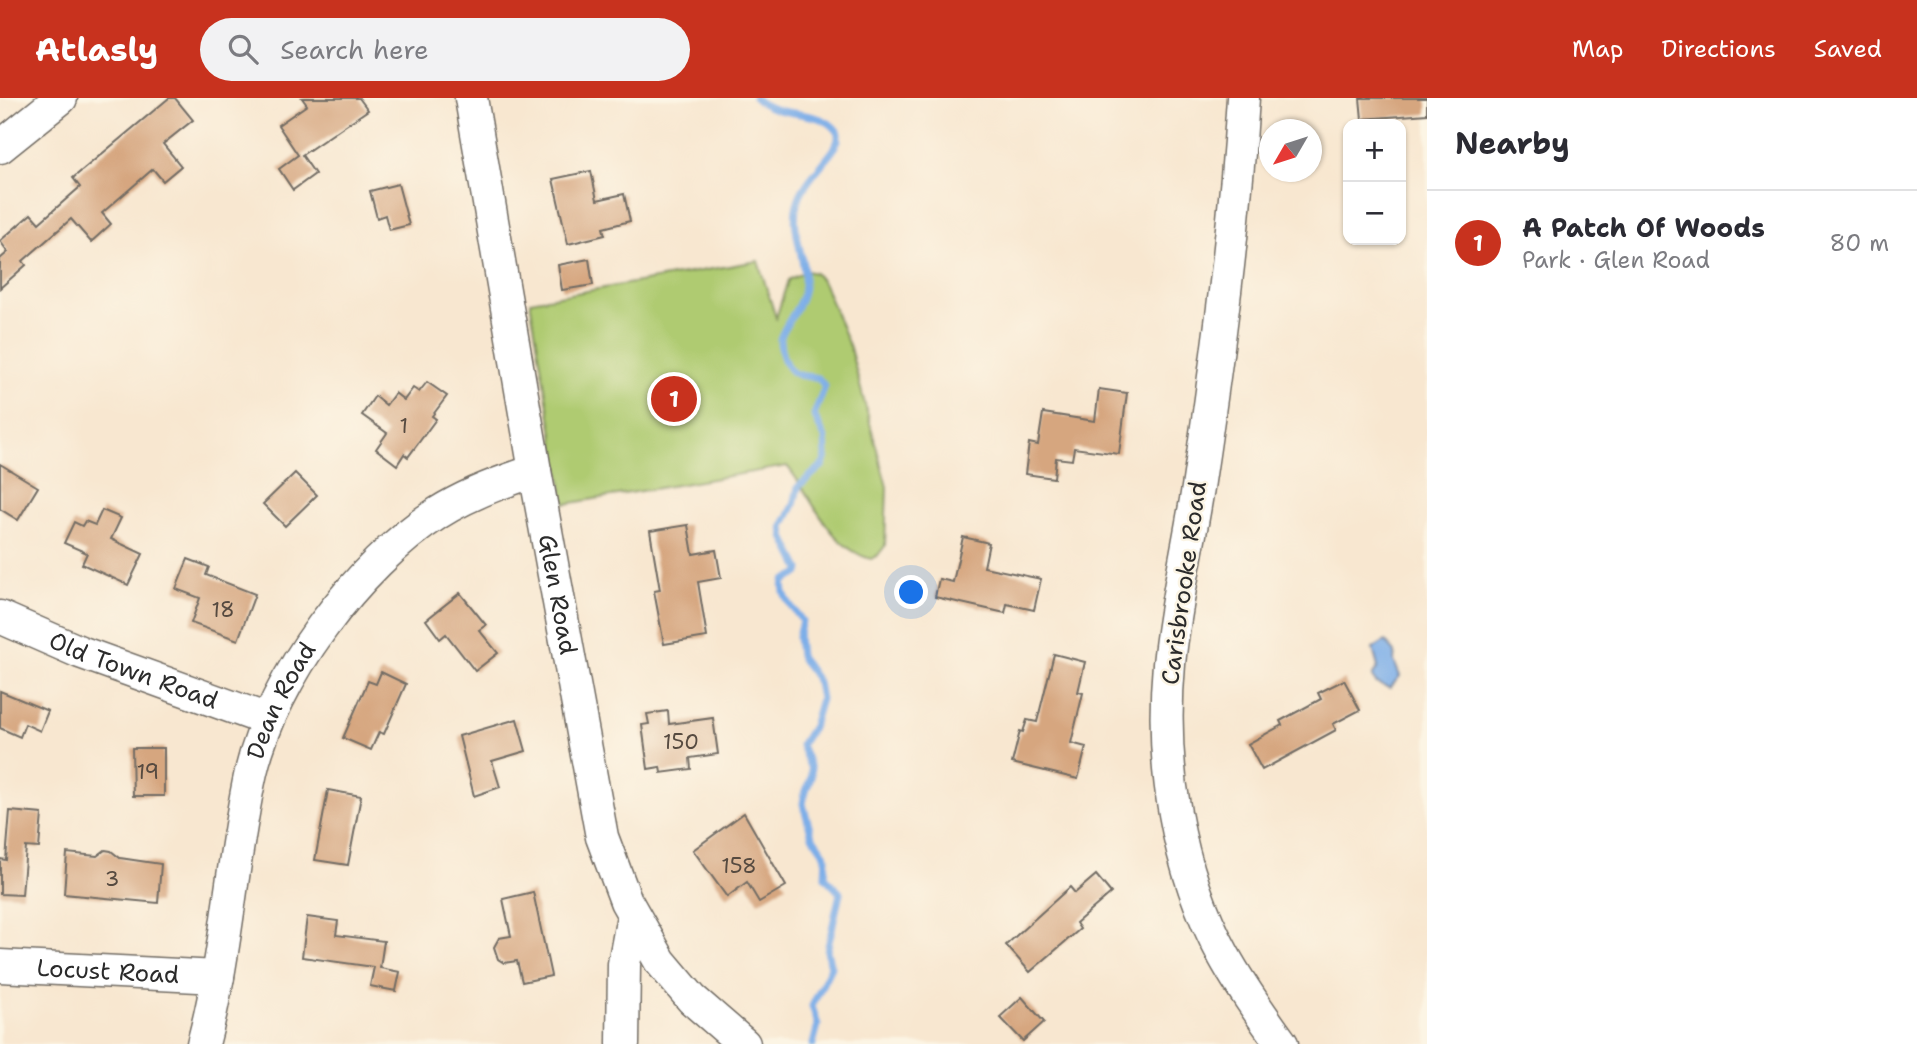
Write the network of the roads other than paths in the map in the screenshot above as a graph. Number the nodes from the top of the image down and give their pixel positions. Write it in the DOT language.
graph roads {
  1 [pos="61,98"];
  2 [pos="471,98"];
  3 [pos="1243,98"];
  4 [pos="0,147"];
  5 [pos="535,471"];
  6 [pos="0,617"];
  7 [pos="268,720"];
  8 [pos="633,916"];
  9 [pos="0,966"];
  10 [pos="218,977"];
  11 [pos="203,1044"];
  12 [pos="623,1044"];
  13 [pos="744,1044"];
  14 [pos="1282,1044"];
  1 -- 4 [label="street"];
  2 -- 5 [label="street, Glen Road"];
  3 -- 14 [label="street, Carisbrooke Road"];
  5 -- 7 [label="street, Dean Road"];
  5 -- 8 [label="street, Glen Road"];
  6 -- 7 [label="street, Old Town Road"];
  7 -- 10 [label="street, Dean Road"];
  8 -- 12 [label="street"];
  8 -- 13 [label="street, Glen Road"];
  9 -- 10 [label="street, Locust Road"];
  10 -- 11 [label="street, Dean Road"];
}
